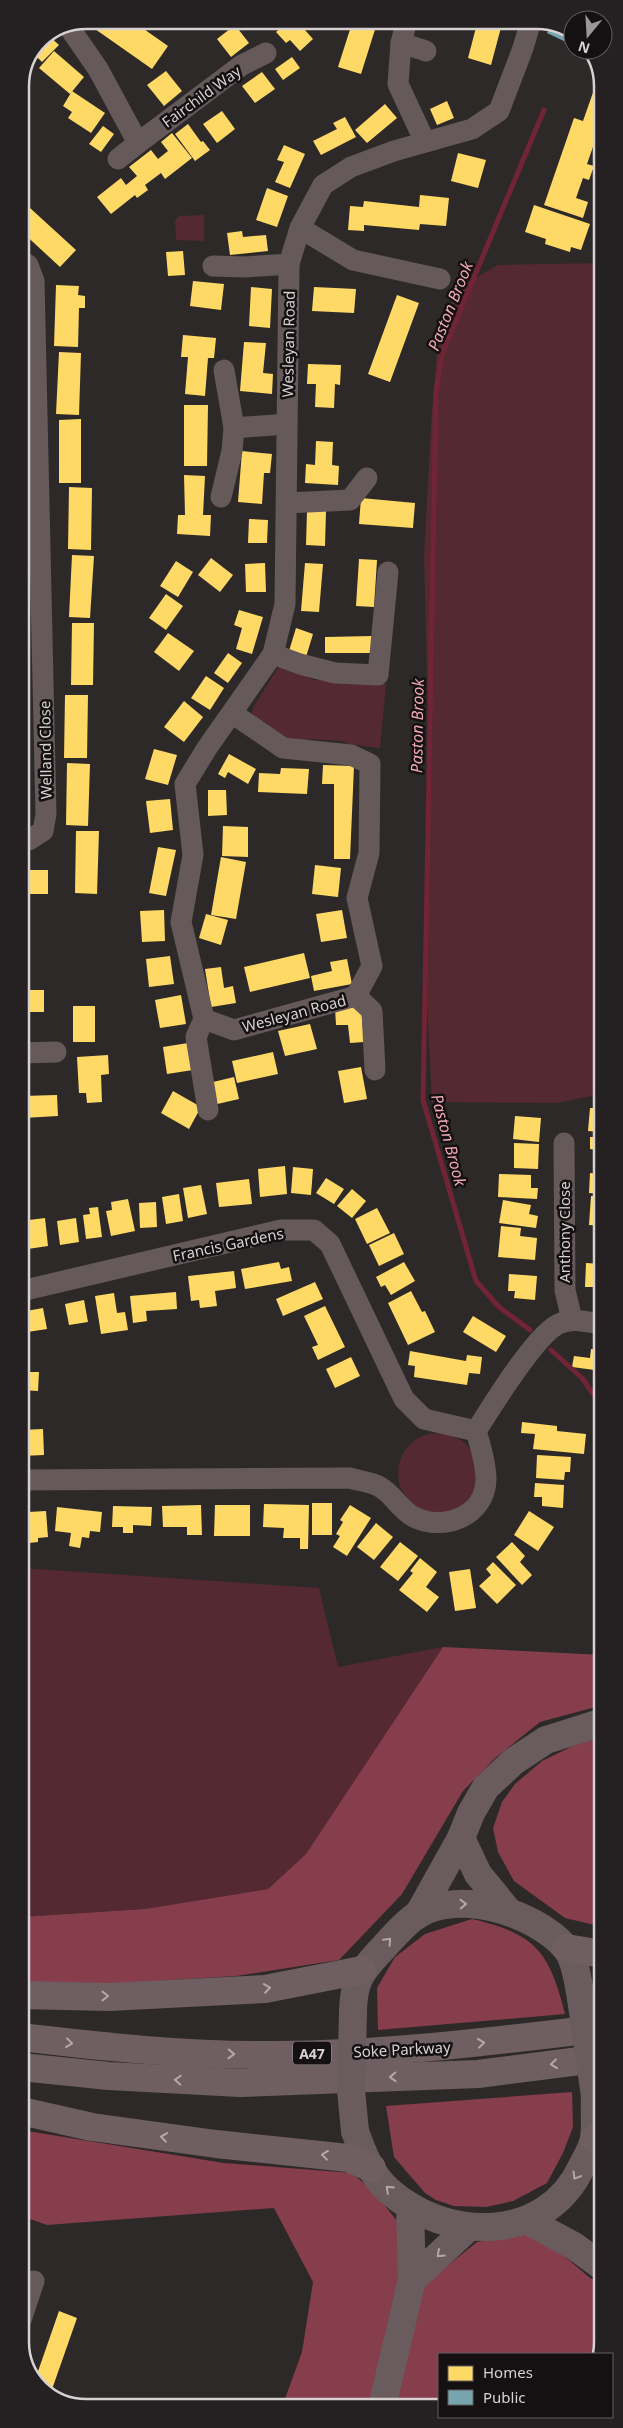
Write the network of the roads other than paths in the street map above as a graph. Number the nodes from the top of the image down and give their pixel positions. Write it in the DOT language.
graph roads {
  1 [pos="405,29"];
  2 [pos="529,29"];
  3 [pos="72,31"];
  4 [pos="401,43"];
  5 [pos="426,51"];
  6 [pos="266,53"];
  7 [pos="426,142"];
  8 [pos="138,143"];
  9 [pos="118,159"];
  10 [pos="300,228"];
  11 [pos="289,264"];
  12 [pos="213,266"];
  13 [pos="29,268"];
  14 [pos="440,279"];
  15 [pos="224,370"];
  16 [pos="287,424"];
  17 [pos="234,428"];
  18 [pos="367,478"];
  19 [pos="221,497"];
  20 [pos="287,503"];
  21 [pos="388,572"];
  22 [pos="273,654"];
  23 [pos="232,713"];
  24 [pos="29,840"];
  25 [pos="356,996"];
  26 [pos="204,1020"];
  27 [pos="56,1052"];
  28 [pos="29,1054"];
  29 [pos="376,1070"];
  30 [pos="208,1110"];
  31 [pos="564,1143"];
  32 [pos="29,1289"];
  33 [pos="572,1320"];
  34 [pos="594,1323"];
  35 [pos="476,1431"];
  36 [pos="29,1480"];
  37 [pos="594,1725"];
  38 [pos="462,1838"];
  39 [pos="509,1912"];
  40 [pos="418,1915"];
  41 [pos="566,1948"];
  42 [pos="594,1953"];
  43 [pos="362,1970"];
  44 [pos="29,1995"];
  45 [pos="594,2029"];
  46 [pos="29,2038"];
  47 [pos="594,2059"];
  48 [pos="29,2068"];
  49 [pos="594,2096"];
  50 [pos="29,2114"];
  51 [pos="594,2147"];
  52 [pos="372,2168"];
  53 [pos="560,2199"];
  54 [pos="410,2206"];
  55 [pos="526,2220"];
  56 [pos="468,2228"];
  57 [pos="574,2246"];
  58 [pos="594,2260"];
  59 [pos="412,2280"];
  60 [pos="34,2281"];
  61 [pos="29,2296"];
  62 [pos="384,2399"];
  1 -- 4 [label="street"];
  2 -- 7 [label="street, Wesleyan Road"];
  3 -- 8 [label="street"];
  4 -- 5 [label="street"];
  4 -- 7 [label="street"];
  6 -- 8 [label="street, Fairchild Way"];
  7 -- 10 [label="street, Wesleyan Road"];
  8 -- 9 [label="street, Fairchild Way"];
  10 -- 11 [label="street, Wesleyan Road"];
  10 -- 14 [label="street"];
  11 -- 12 [label="street"];
  11 -- 16 [label="street, Wesleyan Road"];
  13 -- 24 [label="street, Welland Close"];
  15 -- 17 [label="street"];
  16 -- 17 [label="street"];
  16 -- 20 [label="street, Wesleyan Road"];
  17 -- 19 [label="street"];
  18 -- 20 [label="street"];
  20 -- 22 [label="street, Wesleyan Road"];
  21 -- 22 [label="street"];
  22 -- 23 [label="street, Wesleyan Road"];
  23 -- 25 [label="street, Wesleyan Road"];
  23 -- 26 [label="street, Wesleyan Road"];
  25 -- 26 [label="street, Wesleyan Road"];
  25 -- 29 [label="street, Wesleyan Road"];
  26 -- 30 [label="street"];
  27 -- 28 [label="street"];
  31 -- 33 [label="street, Anthony Close"];
  32 -- 35 [label="street, Francis Gardens"];
  33 -- 34 [label="street"];
  33 -- 35 [label="street"];
  35 -- 36 [label="street"];
  37 -- 38 [label="street"];
  38 -- 39 [label="street"];
  38 -- 40 [label="street"];
  40 -- 39 [label="street, one-way"];
  39 -- 41 [label="street"];
  43 -- 40 [label="street, one-way"];
  41 -- 42 [label="highway"];
  41 -- 49 [label="street, bridge"];
  44 -- 43 [label="highway, one-way"];
  43 -- 52 [label="street, bridge"];
  46 -- 45 [label="highway, Soke Parkway / A47, one-way"];
  47 -- 48 [label="highway, Soke Parkway / A47, one-way"];
  52 -- 50 [label="highway, one-way"];
  51 -- 53 [label="street, one-way"];
  54 -- 52 [label="street, one-way"];
  53 -- 55 [label="street"];
  53 -- 57 [label="street"];
  54 -- 56 [label="street"];
  54 -- 59 [label="street"];
  55 -- 56 [label="street"];
  55 -- 57 [label="street"];
  56 -- 59 [label="street, one-way"];
  57 -- 58 [label="street"];
  59 -- 62 [label="street"];
  60 -- 61 [label="street"];
}
